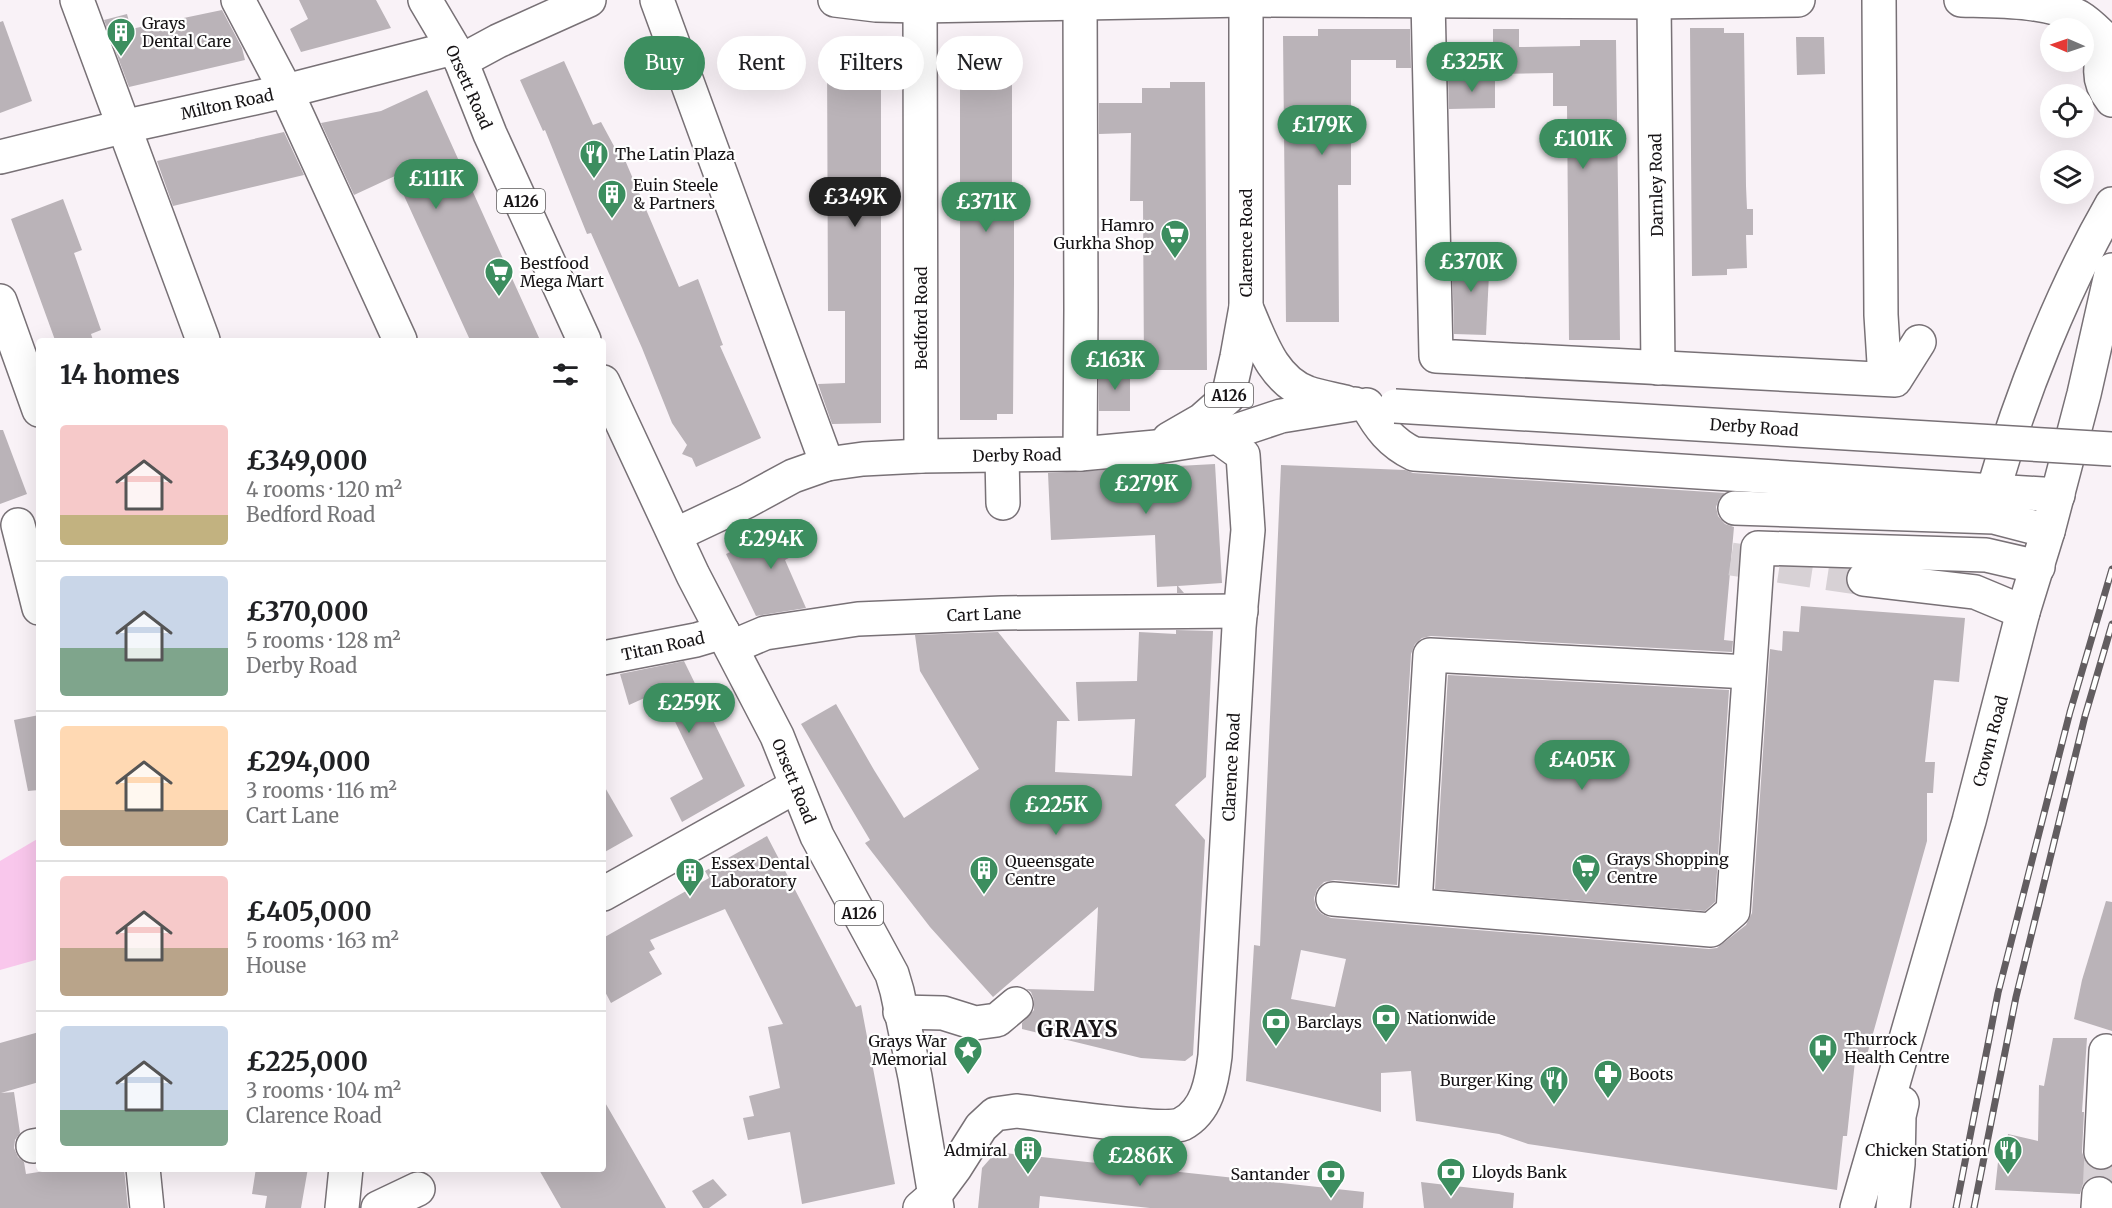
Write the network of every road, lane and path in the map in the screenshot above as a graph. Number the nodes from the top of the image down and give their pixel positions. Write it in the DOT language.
graph roads {
  1 [pos="77,0"];
  2 [pos="238,0"];
  3 [pos="425,0"];
  4 [pos="589,0"];
  5 [pos="657,0"];
  6 [pos="835,0"];
  7 [pos="1246,0"];
  8 [pos="1798,0"];
  9 [pos="1879,0"];
  10 [pos="1961,0"];
  11 [pos="1080,1"];
  12 [pos="1428,1"];
  13 [pos="1654,2"];
  14 [pos="920,3"];
  15 [pos="2112,44"];
  16 [pos="457,54"];
  17 [pos="286,91"];
  18 [pos="2100,94"];
  19 [pos="122,127"];
  20 [pos="0,157"];
  21 [pos="2112,204"];
  22 [pos="2112,270"];
  23 [pos="0,301"];
  24 [pos="1246,307"];
  25 [pos="202,338"];
  26 [pos="399,338"];
  27 [pos="583,338"];
  28 [pos="1919,342"];
  29 [pos="1658,368"];
  30 [pos="1885,379"];
  31 [pos="606,388"];
  32 [pos="36,402"];
  33 [pos="1372,405"];
  34 [pos="1218,437"];
  35 [pos="1156,447"];
  36 [pos="2112,449"];
  37 [pos="1080,454"];
  38 [pos="921,456"];
  39 [pos="1002,456"];
  40 [pos="827,465"];
  41 [pos="1993,491"];
  42 [pos="2058,495"];
  43 [pos="1003,503"];
  44 [pos="1735,508"];
  45 [pos="19,525"];
  46 [pos="2048,531"];
  47 [pos="675,535"];
  48 [pos="2037,567"];
  49 [pos="1864,579"];
  50 [pos="36,596"];
  51 [pos="1241,611"];
  52 [pos="2023,612"];
  53 [pos="727,640"];
  54 [pos="606,657"];
  55 [pos="1748,672"];
  56 [pos="796,786"];
  57 [pos="1969,820"];
  58 [pos="606,890"];
  59 [pos="1333,899"];
  60 [pos="1415,904"];
  61 [pos="1016,1004"];
  62 [pos="900,1012"];
  63 [pos="2106,1050"];
  64 [pos="2101,1152"];
  65 [pos="143,1172"];
  66 [pos="346,1172"];
  67 [pos="418,1189"];
  68 [pos="931,1204"];
  69 [pos="147,1208"];
  70 [pos="342,1208"];
  71 [pos="378,1208"];
  72 [pos="1857,1208"];
  73 [pos="1893,1208"];
  1 -- 19 [label="street"];
  2 -- 17 [label="street"];
  3 -- 16 [label="street, Orsett Road"];
  4 -- 16 [label="street, Milton Road"];
  5 -- 40 [label="street"];
  6 -- 14 [label="street"];
  7 -- 11 [label="street"];
  7 -- 12 [label="street"];
  7 -- 24 [label="street, Clarence Road / A126"];
  8 -- 13 [label="street"];
  9 -- 30 [label="street"];
  10 -- 15 [label="street"];
  11 -- 14 [label="street"];
  11 -- 37 [label="street"];
  12 -- 13 [label="street"];
  12 -- 29 [label="street"];
  13 -- 29 [label="street, Darnley Road"];
  14 -- 38 [label="street, Bedford Road"];
  15 -- 18 [label="street"];
  16 -- 17 [label="street, Milton Road"];
  16 -- 27 [label="street, Orsett Road / A126"];
  17 -- 19 [label="street, Milton Road"];
  17 -- 26 [label="street"];
  19 -- 20 [label="street, Milton Road"];
  19 -- 25 [label="street"];
  21 -- 41 [label="street"];
  22 -- 42 [label="street, Crown Road"];
  23 -- 32 [label="street"];
  24 -- 33 [label="street, Derby Road"];
  24 -- 35 [label="street, Clarence Road / A126"];
  28 -- 30 [label="street"];
  29 -- 30 [label="street"];
  31 -- 47 [label="street, Orsett Road / A126"];
  33 -- 34 [label="street, Derby Road"];
  33 -- 36 [label="street, Derby Road, bridge"];
  33 -- 41 [label="street"];
  34 -- 35 [label="street, Derby Road"];
  34 -- 51 [label="street, Clarence Road"];
  35 -- 37 [label="street, Derby Road / A126"];
  37 -- 39 [label="street, Derby Road / A126"];
  38 -- 39 [label="street, Derby Road / A126"];
  38 -- 40 [label="street, Derby Road / A126"];
  39 -- 43 [label="street"];
  40 -- 47 [label="street, Derby Road / A126"];
  41 -- 42 [label="street"];
  42 -- 46 [label="street, Crown Road"];
  44 -- 46 [label="street"];
  45 -- 50 [label="street"];
  46 -- 48 [label="street, Crown Road"];
  47 -- 53 [label="street, Orsett Road / A126"];
  48 -- 52 [label="street, Crown Road"];
  48 -- 55 [label="street"];
  49 -- 52 [label="street"];
  51 -- 53 [label="street, Cart Lane"];
  51 -- 68 [label="street, Clarence Road"];
  52 -- 57 [label="street, Crown Road"];
  53 -- 54 [label="street, Titan Road"];
  53 -- 56 [label="street, Orsett Road / A126"];
  55 -- 60 [label="street"];
  55 -- 60 [label="street"];
  56 -- 58 [label="street"];
  56 -- 62 [label="street, Orsett Road / A126"];
  57 -- 72 [label="street, Crown Road"];
  57 -- 73 [label="street"];
  59 -- 60 [label="street"];
  61 -- 62 [label="street"];
  62 -- 68 [label="street, Orsett Road / A126"];
  63 -- 64 [label="street"];
  65 -- 69 [label="street"];
  66 -- 70 [label="street"];
  67 -- 71 [label="street"];
}
